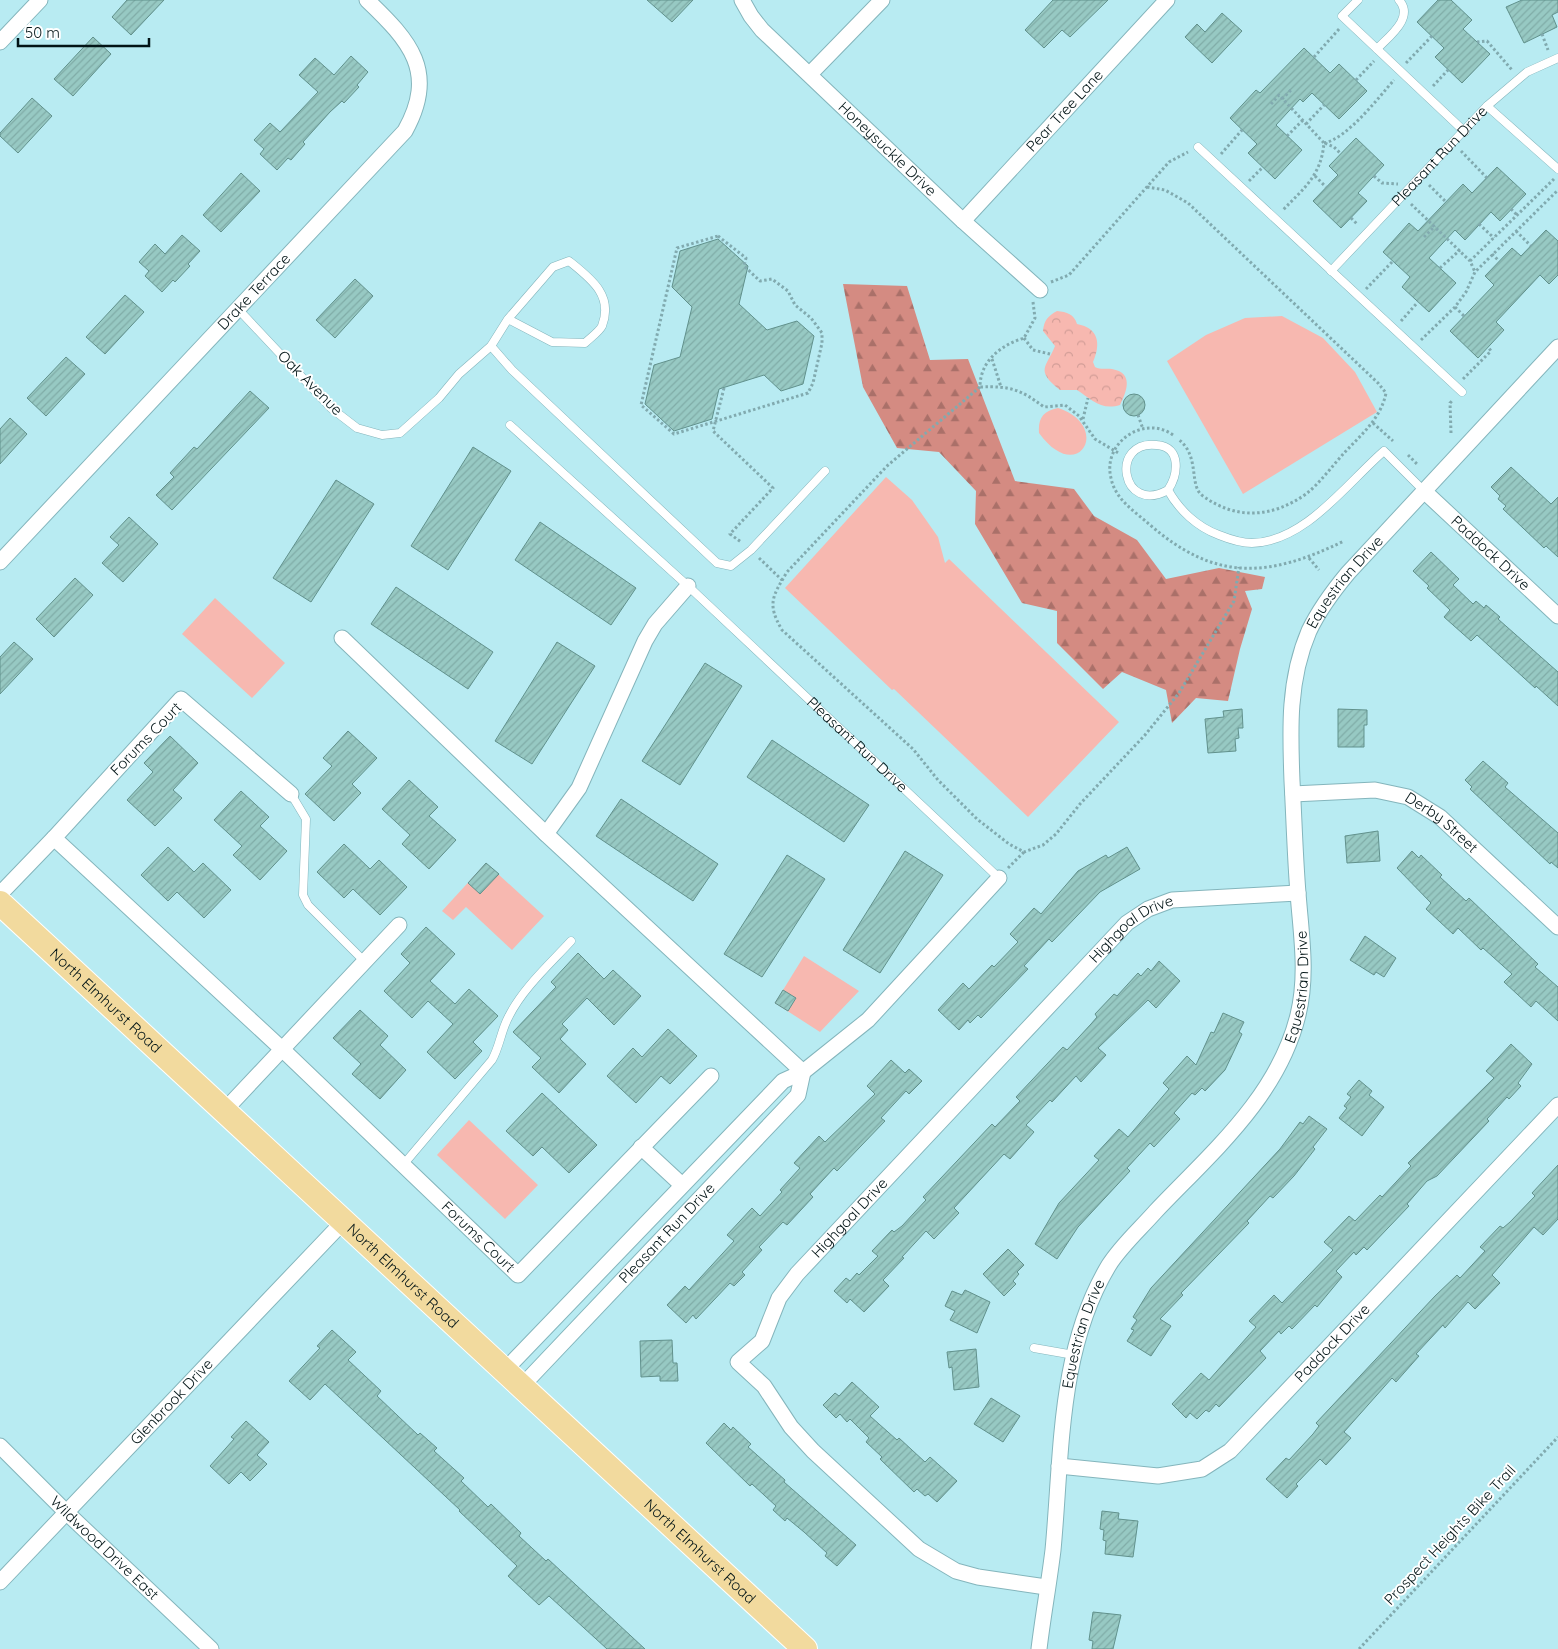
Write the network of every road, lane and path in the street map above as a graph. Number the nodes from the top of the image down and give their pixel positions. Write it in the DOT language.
graph roads {
  1 [pos="40,0"];
  2 [pos="367,0"];
  3 [pos="742,0"];
  4 [pos="882,0"];
  5 [pos="1167,0"];
  6 [pos="1358,0"];
  7 [pos="1399,0"];
  8 [pos="1347,20"];
  9 [pos="1542,34"];
  10 [pos="1432,36"];
  11 [pos="0,42"];
  12 [pos="1477,42"];
  13 [pos="1379,51"];
  14 [pos="1314,57"];
  15 [pos="1555,59"];
  16 [pos="1448,70"];
  17 [pos="1400,71"];
  18 [pos="810,74"];
  19 [pos="1519,79"];
  20 [pos="1356,80"];
  21 [pos="1291,90"];
  22 [pos="1425,94"];
  23 [pos="1282,99"];
  24 [pos="1271,104"];
  25 [pos="1324,105"];
  26 [pos="1487,106"];
  27 [pos="1303,120"];
  28 [pos="1306,124"];
  29 [pos="1242,130"];
  30 [pos="1465,132"];
  31 [pos="1287,136"];
  32 [pos="1324,143"];
  33 [pos="1454,144"];
  34 [pos="1198,147"];
  35 [pos="1341,154"];
  36 [pos="1214,162"];
  37 [pos="1263,167"];
  38 [pos="1558,169"];
  39 [pos="1558,175"];
  40 [pos="1315,176"];
  41 [pos="1374,176"];
  42 [pos="1421,177"];
  43 [pos="1487,178"];
  44 [pos="1147,187"];
  45 [pos="1326,187"];
  46 [pos="1242,189"];
  47 [pos="1558,190"];
  48 [pos="1405,194"];
  49 [pos="1446,202"];
  50 [pos="1511,209"];
  51 [pos="1517,215"];
  52 [pos="1275,219"];
  53 [pos="963,221"];
  54 [pos="1480,224"];
  55 [pos="1434,226"];
  56 [pos="1516,231"];
  57 [pos="1424,237"];
  58 [pos="1494,238"];
  59 [pos="1531,246"];
  60 [pos="1460,250"];
  61 [pos="1492,254"];
  62 [pos="1393,261"];
  63 [pos="1470,261"];
  64 [pos="1499,261"];
  65 [pos="1440,268"];
  66 [pos="1331,271"];
  67 [pos="1475,272"];
  68 [pos="1040,290"];
  69 [pos="1359,297"];
  70 [pos="1418,302"];
  71 [pos="1454,307"];
  72 [pos="238,309"];
  73 [pos="1464,316"];
  74 [pos="508,319"];
  75 [pos="1393,329"];
  76 [pos="1024,338"];
  77 [pos="490,346"];
  78 [pos="1488,347"];
  79 [pos="1558,347"];
  80 [pos="1414,348"];
  81 [pos="1050,354"];
  82 [pos="992,358"];
  83 [pos="980,387"];
  84 [pos="1001,387"];
  85 [pos="724,388"];
  86 [pos="1459,389"];
  87 [pos="1088,398"];
  88 [pos="1138,415"];
  89 [pos="1082,420"];
  90 [pos="715,421"];
  91 [pos="510,425"];
  92 [pos="1143,429"];
  93 [pos="1451,433"];
  94 [pos="1114,450"];
  95 [pos="1127,459"];
  96 [pos="825,471"];
  97 [pos="1168,490"];
  98 [pos="1424,491"];
  99 [pos="1344,541"];
  100 [pos="751,550"];
  101 [pos="1309,558"];
  102 [pos="0,562"];
  103 [pos="1239,568"];
  104 [pos="1319,570"];
  105 [pos="782,580"];
  106 [pos="688,586"];
  107 [pos="1558,616"];
  108 [pos="342,638"];
  109 [pos="290,794"];
  110 [pos="1293,794"];
  111 [pos="546,834"];
  112 [pos="54,838"];
  113 [pos="1024,852"];
  114 [pos="1000,878"];
  115 [pos="1298,893"];
  116 [pos="0,894"];
  117 [pos="0,904"];
  118 [pos="399,925"];
  119 [pos="1558,927"];
  120 [pos="571,941"];
  121 [pos="365,962"];
  122 [pos="282,1050"];
  123 [pos="803,1072"];
  124 [pos="711,1076"];
  125 [pos="1558,1105"];
  126 [pos="224,1111"];
  127 [pos="641,1146"];
  128 [pos="403,1165"];
  129 [pos="682,1185"];
  130 [pos="343,1222"];
  131 [pos="1034,1348"];
  132 [pos="1074,1355"];
  133 [pos="504,1371"];
  134 [pos="521,1387"];
  135 [pos="1558,1437"];
  136 [pos="0,1446"];
  137 [pos="1059,1466"];
  138 [pos="66,1512"];
  139 [pos="0,1582"];
  140 [pos="1046,1586"];
  141 [pos="211,1649"];
  142 [pos="805,1649"];
  143 [pos="1038,1649"];
  144 [pos="1359,1649"];
  1 -- 11 [label="street"];
  2 -- 72 [label="street, Drake Terrace"];
  3 -- 18 [label="street, Honeysuckle Drive"];
  4 -- 18 [label="street"];
  5 -- 53 [label="street, Pear Tree Lane"];
  6 -- 8 [label="lane"];
  7 -- 13 [label="lane"];
  8 -- 13 [label="lane"];
  8 -- 14 [label="path"];
  9 -- 15 [label="path"];
  10 -- 17 [label="path"];
  12 -- 19 [label="path"];
  13 -- 17 [label="lane"];
  13 -- 20 [label="path"];
  15 -- 19 [label="lane, Pleasant Run Drive"];
  16 -- 22 [label="path"];
  17 -- 22 [label="lane"];
  17 -- 32 [label="path"];
  18 -- 53 [label="street, Honeysuckle Drive"];
  19 -- 26 [label="lane, Pleasant Run Drive"];
  21 -- 23 [label="path"];
  22 -- 30 [label="lane"];
  23 -- 24 [label="path"];
  23 -- 27 [label="path"];
  25 -- 28 [label="path"];
  26 -- 30 [label="lane, Pleasant Run Drive"];
  26 -- 38 [label="lane"];
  27 -- 28 [label="path"];
  27 -- 31 [label="path"];
  28 -- 32 [label="path"];
  29 -- 36 [label="path"];
  30 -- 33 [label="lane, Pleasant Run Drive"];
  32 -- 35 [label="path"];
  32 -- 40 [label="path"];
  33 -- 42 [label="lane, Pleasant Run Drive"];
  33 -- 43 [label="path"];
  34 -- 36 [label="lane"];
  34 -- 44 [label="path"];
  36 -- 46 [label="lane"];
  37 -- 46 [label="path"];
  39 -- 51 [label="path"];
  40 -- 45 [label="path"];
  40 -- 52 [label="path"];
  41 -- 48 [label="path"];
  42 -- 48 [label="lane, Pleasant Run Drive"];
  42 -- 49 [label="path"];
  44 -- 68 [label="path"];
  44 -- 92 [label="path"];
  46 -- 52 [label="lane"];
  47 -- 56 [label="path"];
  48 -- 55 [label="path"];
  48 -- 66 [label="lane, Pleasant Run Drive"];
  50 -- 51 [label="path"];
  51 -- 58 [label="path"];
  52 -- 66 [label="lane"];
  53 -- 68 [label="street, Honeysuckle Drive"];
  54 -- 58 [label="path"];
  55 -- 57 [label="path"];
  55 -- 60 [label="path"];
  56 -- 59 [label="path"];
  56 -- 61 [label="path"];
  58 -- 63 [label="path"];
  60 -- 63 [label="path"];
  60 -- 65 [label="path"];
  61 -- 64 [label="path"];
  61 -- 67 [label="path"];
  62 -- 69 [label="path"];
  63 -- 67 [label="path"];
  66 -- 69 [label="lane"];
  67 -- 71 [label="path"];
  68 -- 76 [label="path"];
  69 -- 75 [label="lane"];
  70 -- 75 [label="path"];
  71 -- 73 [label="path"];
  71 -- 80 [label="path"];
  72 -- 77 [label="lane, Oak Avenue"];
  72 -- 102 [label="street, Drake Terrace"];
  74 -- 74 [label="lane"];
  74 -- 77 [label="lane, Oak Avenue"];
  75 -- 80 [label="lane"];
  76 -- 81 [label="path"];
  76 -- 82 [label="path"];
  77 -- 100 [label="lane"];
  78 -- 86 [label="path"];
  79 -- 98 [label="street, Equestrian Drive"];
  80 -- 86 [label="lane"];
  82 -- 83 [label="path"];
  82 -- 84 [label="path"];
  83 -- 84 [label="path"];
  83 -- 105 [label="path"];
  84 -- 89 [label="path"];
  85 -- 90 [label="path"];
  86 -- 93 [label="path"];
  87 -- 89 [label="path"];
  88 -- 92 [label="path"];
  89 -- 94 [label="path"];
  90 -- 90 [label="path"];
  90 -- 100 [label="path"];
  91 -- 106 [label="lane, Pleasant Run Drive"];
  92 -- 94 [label="path"];
  94 -- 95 [label="path"];
  94 -- 103 [label="path"];
  95 -- 97 [label="lane"];
  95 -- 97 [label="lane"];
  96 -- 100 [label="lane"];
  97 -- 98 [label="lane"];
  98 -- 107 [label="street, Paddock Drive"];
  98 -- 110 [label="street, Equestrian Drive"];
  99 -- 101 [label="path"];
  100 -- 105 [label="path"];
  101 -- 103 [label="path"];
  101 -- 104 [label="path"];
  103 -- 113 [label="path"];
  105 -- 113 [label="path"];
  106 -- 111 [label="street"];
  106 -- 114 [label="lane, Pleasant Run Drive"];
  108 -- 111 [label="street"];
  109 -- 112 [label="street, Forums Court"];
  109 -- 121 [label="lane"];
  110 -- 115 [label="street, Equestrian Drive"];
  110 -- 119 [label="street, Derby Street"];
  111 -- 123 [label="street"];
  112 -- 116 [label="street, Forums Court"];
  112 -- 122 [label="street, Forums Court"];
  113 -- 114 [label="path"];
  114 -- 123 [label="street, Pleasant Run Drive"];
  115 -- 132 [label="street, Equestrian Drive"];
  115 -- 140 [label="street, Highgoal Drive"];
  117 -- 126 [label="main road, North Elmhurst Road"];
  118 -- 121 [label="street"];
  120 -- 128 [label="lane"];
  121 -- 122 [label="street"];
  122 -- 126 [label="street"];
  122 -- 128 [label="street, Forums Court"];
  123 -- 129 [label="street, Pleasant Run Drive"];
  123 -- 134 [label="street, Pleasant Run Drive"];
  124 -- 127 [label="street, Forums Court"];
  125 -- 137 [label="street, Paddock Drive"];
  126 -- 130 [label="main road, North Elmhurst Road"];
  127 -- 128 [label="street, Forums Court"];
  127 -- 129 [label="street"];
  129 -- 133 [label="street, Pleasant Run Drive"];
  130 -- 133 [label="main road, North Elmhurst Road"];
  130 -- 138 [label="street, Glenbrook Drive"];
  131 -- 132 [label="lane"];
  132 -- 137 [label="street, Equestrian Drive"];
  133 -- 134 [label="main road, North Elmhurst Road"];
  134 -- 142 [label="main road, North Elmhurst Road"];
  135 -- 144 [label="path, Prospect Heights Bike Trail"];
  136 -- 138 [label="street, Wildwood Drive East"];
  137 -- 140 [label="street, Equestrian Drive"];
  138 -- 139 [label="street, Glenbrook Drive"];
  138 -- 141 [label="street, Wildwood Drive East"];
  140 -- 143 [label="street, Equestrian Drive"];
}
